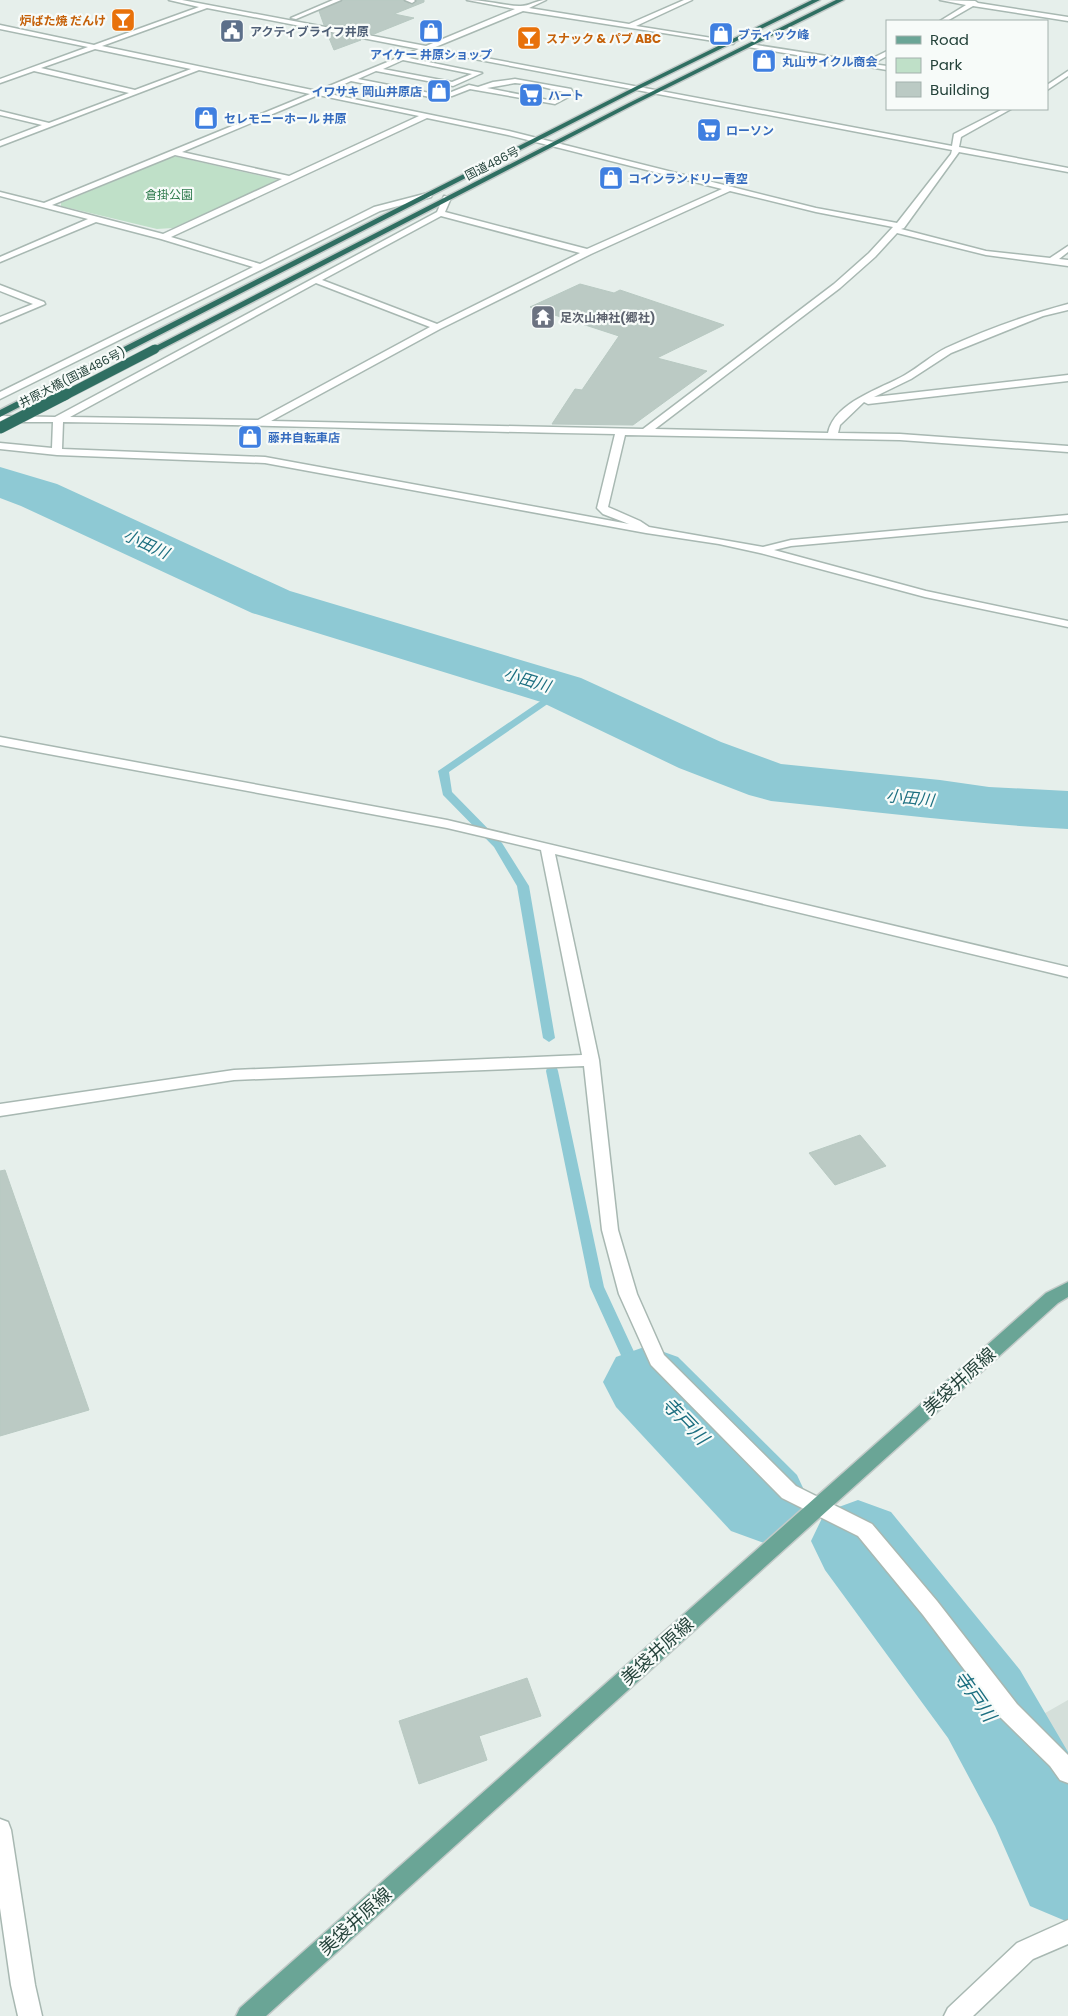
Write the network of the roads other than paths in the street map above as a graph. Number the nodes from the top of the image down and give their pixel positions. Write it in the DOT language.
graph roads {
  1 [pos="172,0"];
  2 [pos="201,0"];
  3 [pos="225,0"];
  4 [pos="338,0"];
  5 [pos="470,0"];
  6 [pos="543,0"];
  7 [pos="689,0"];
  8 [pos="817,0"];
  9 [pos="841,0"];
  10 [pos="943,0"];
  11 [pos="981,0"];
  12 [pos="217,3"];
  13 [pos="973,4"];
  14 [pos="207,7"];
  15 [pos="521,9"];
  16 [pos="294,18"];
  17 [pos="1068,19"];
  18 [pos="945,20"];
  19 [pos="630,26"];
  20 [pos="0,27"];
  21 [pos="730,43"];
  22 [pos="437,44"];
  23 [pos="750,46"];
  24 [pos="97,47"];
  25 [pos="427,48"];
  26 [pos="886,53"];
  27 [pos="401,58"];
  28 [pos="865,65"];
  29 [pos="886,68"];
  30 [pos="35,69"];
  31 [pos="198,69"];
  32 [pos="374,69"];
  33 [pos="1068,73"];
  34 [pos="349,79"];
  35 [pos="0,81"];
  36 [pos="1059,81"];
  37 [pos="647,83"];
  38 [pos="1068,83"];
  39 [pos="666,87"];
  40 [pos="1048,87"];
  41 [pos="481,88"];
  42 [pos="637,88"];
  43 [pos="135,92"];
  44 [pos="656,92"];
  45 [pos="315,93"];
  46 [pos="1006,110"];
  47 [pos="0,113"];
  48 [pos="428,115"];
  49 [pos="49,125"];
  50 [pos="536,140"];
  51 [pos="0,144"];
  52 [pos="552,145"];
  53 [pos="956,145"];
  54 [pos="173,152"];
  55 [pos="1068,163"];
  56 [pos="1068,170"];
  57 [pos="290,180"];
  58 [pos="728,189"];
  59 [pos="0,194"];
  60 [pos="428,195"];
  61 [pos="446,198"];
  62 [pos="44,206"];
  63 [pos="440,213"];
  64 [pos="93,220"];
  65 [pos="899,228"];
  66 [pos="164,237"];
  67 [pos="1068,248"];
  68 [pos="588,252"];
  69 [pos="0,260"];
  70 [pos="1053,260"];
  71 [pos="1068,263"];
  72 [pos="261,266"];
  73 [pos="314,280"];
  74 [pos="0,288"];
  75 [pos="1068,308"];
  76 [pos="0,320"];
  77 [pos="437,327"];
  78 [pos="137,344"];
  79 [pos="155,349"];
  80 [pos="1068,378"];
  81 [pos="0,396"];
  82 [pos="860,401"];
  83 [pos="0,414"];
  84 [pos="0,418"];
  85 [pos="58,419"];
  86 [pos="260,423"];
  87 [pos="0,428"];
  88 [pos="621,432"];
  89 [pos="645,432"];
  90 [pos="833,436"];
  91 [pos="0,446"];
  92 [pos="1068,449"];
  93 [pos="57,452"];
  94 [pos="1068,518"];
  95 [pos="646,530"];
  96 [pos="763,550"];
  97 [pos="1068,624"];
  98 [pos="0,741"];
  99 [pos="540,846"];
  100 [pos="1068,972"];
  101 [pos="591,1060"];
  102 [pos="0,1110"];
  103 [pos="1068,1289"];
  104 [pos="814,1510"];
  105 [pos="1068,1772"];
  106 [pos="0,1830"];
  107 [pos="1068,1932"];
  108 [pos="30,2016"];
  109 [pos="248,2016"];
  110 [pos="956,2016"];
  1 -- 14 [label="street"];
  2 -- 12 [label="street"];
  3 -- 12 [label="street"];
  4 -- 16 [label="street"];
  5 -- 15 [label="street"];
  6 -- 15 [label="street"];
  7 -- 19 [label="street"];
  8 -- 21 [label="highway, 国道486号"];
  9 -- 23 [label="highway, 国道486号"];
  10 -- 13 [label="street"];
  11 -- 13 [label="street"];
  12 -- 14 [label="street"];
  12 -- 16 [label="street"];
  13 -- 17 [label="street"];
  13 -- 18 [label="street"];
  14 -- 24 [label="street"];
  14 -- 25 [label="street"];
  15 -- 19 [label="street"];
  15 -- 22 [label="street"];
  16 -- 22 [label="street"];
  19 -- 21 [label="street"];
  20 -- 24 [label="street"];
  21 -- 37 [label="highway, 国道486号"];
  22 -- 25 [label="street"];
  22 -- 37 [label="street"];
  23 -- 28 [label="street"];
  23 -- 39 [label="highway, 国道486号"];
  24 -- 30 [label="street"];
  24 -- 31 [label="street"];
  25 -- 27 [label="street"];
  25 -- 42 [label="street"];
  26 -- 28 [label="street"];
  27 -- 32 [label="street"];
  27 -- 32 [label="street"];
  28 -- 29 [label="street"];
  30 -- 35 [label="street"];
  30 -- 43 [label="street"];
  31 -- 43 [label="street"];
  31 -- 45 [label="street"];
  32 -- 34 [label="street"];
  33 -- 36 [label="street"];
  34 -- 41 [label="street"];
  34 -- 45 [label="street"];
  36 -- 38 [label="street"];
  36 -- 40 [label="street"];
  37 -- 39 [label="street"];
  37 -- 42 [label="highway, 国道486号"];
  39 -- 44 [label="highway, 国道486号"];
  39 -- 53 [label="street"];
  41 -- 41 [label="street"];
  42 -- 44 [label="street"];
  42 -- 50 [label="highway, 国道486号"];
  43 -- 49 [label="street"];
  44 -- 52 [label="highway, 国道486号"];
  44 -- 53 [label="street"];
  45 -- 48 [label="street"];
  45 -- 54 [label="street"];
  46 -- 53 [label="street"];
  47 -- 49 [label="street"];
  48 -- 50 [label="street"];
  48 -- 57 [label="street"];
  49 -- 51 [label="street"];
  50 -- 52 [label="street"];
  50 -- 60 [label="highway, 国道486号"];
  52 -- 58 [label="street"];
  52 -- 61 [label="highway, 国道486号"];
  53 -- 55 [label="street"];
  53 -- 56 [label="street"];
  53 -- 65 [label="street"];
  54 -- 57 [label="street"];
  54 -- 62 [label="street"];
  57 -- 66 [label="street"];
  58 -- 65 [label="street"];
  58 -- 68 [label="street"];
  59 -- 62 [label="street"];
  60 -- 72 [label="street"];
  60 -- 78 [label="highway, 国道486号"];
  61 -- 63 [label="street"];
  61 -- 79 [label="highway, 国道486号"];
  62 -- 64 [label="street"];
  63 -- 68 [label="street"];
  63 -- 73 [label="street"];
  64 -- 66 [label="street"];
  64 -- 69 [label="street"];
  65 -- 70 [label="street"];
  65 -- 89 [label="street"];
  66 -- 72 [label="street"];
  67 -- 70 [label="street"];
  68 -- 77 [label="street"];
  70 -- 71 [label="street"];
  72 -- 81 [label="street"];
  73 -- 77 [label="street"];
  73 -- 85 [label="street"];
  74 -- 76 [label="street"];
  75 -- 82 [label="street"];
  77 -- 86 [label="street"];
  78 -- 83 [label="highway, 井原大橋(国道486号)"];
  79 -- 87 [label="highway, 井原大橋(国道486号), bridge"];
  80 -- 82 [label="street"];
  82 -- 90 [label="street"];
  84 -- 85 [label="street"];
  85 -- 86 [label="street"];
  85 -- 93 [label="street"];
  86 -- 88 [label="street"];
  88 -- 89 [label="street"];
  88 -- 95 [label="street"];
  89 -- 90 [label="street"];
  90 -- 92 [label="street"];
  91 -- 93 [label="street"];
  93 -- 95 [label="street"];
  94 -- 96 [label="street"];
  95 -- 96 [label="street"];
  96 -- 97 [label="street"];
  98 -- 99 [label="street"];
  99 -- 100 [label="street"];
  99 -- 101 [label="street"];
  101 -- 102 [label="street"];
  101 -- 104 [label="street"];
  103 -- 104 [label="main road, 美袋井原線"];
  104 -- 105 [label="street"];
  104 -- 109 [label="main road, 美袋井原線"];
  106 -- 108 [label="street"];
  107 -- 110 [label="street"];
}
